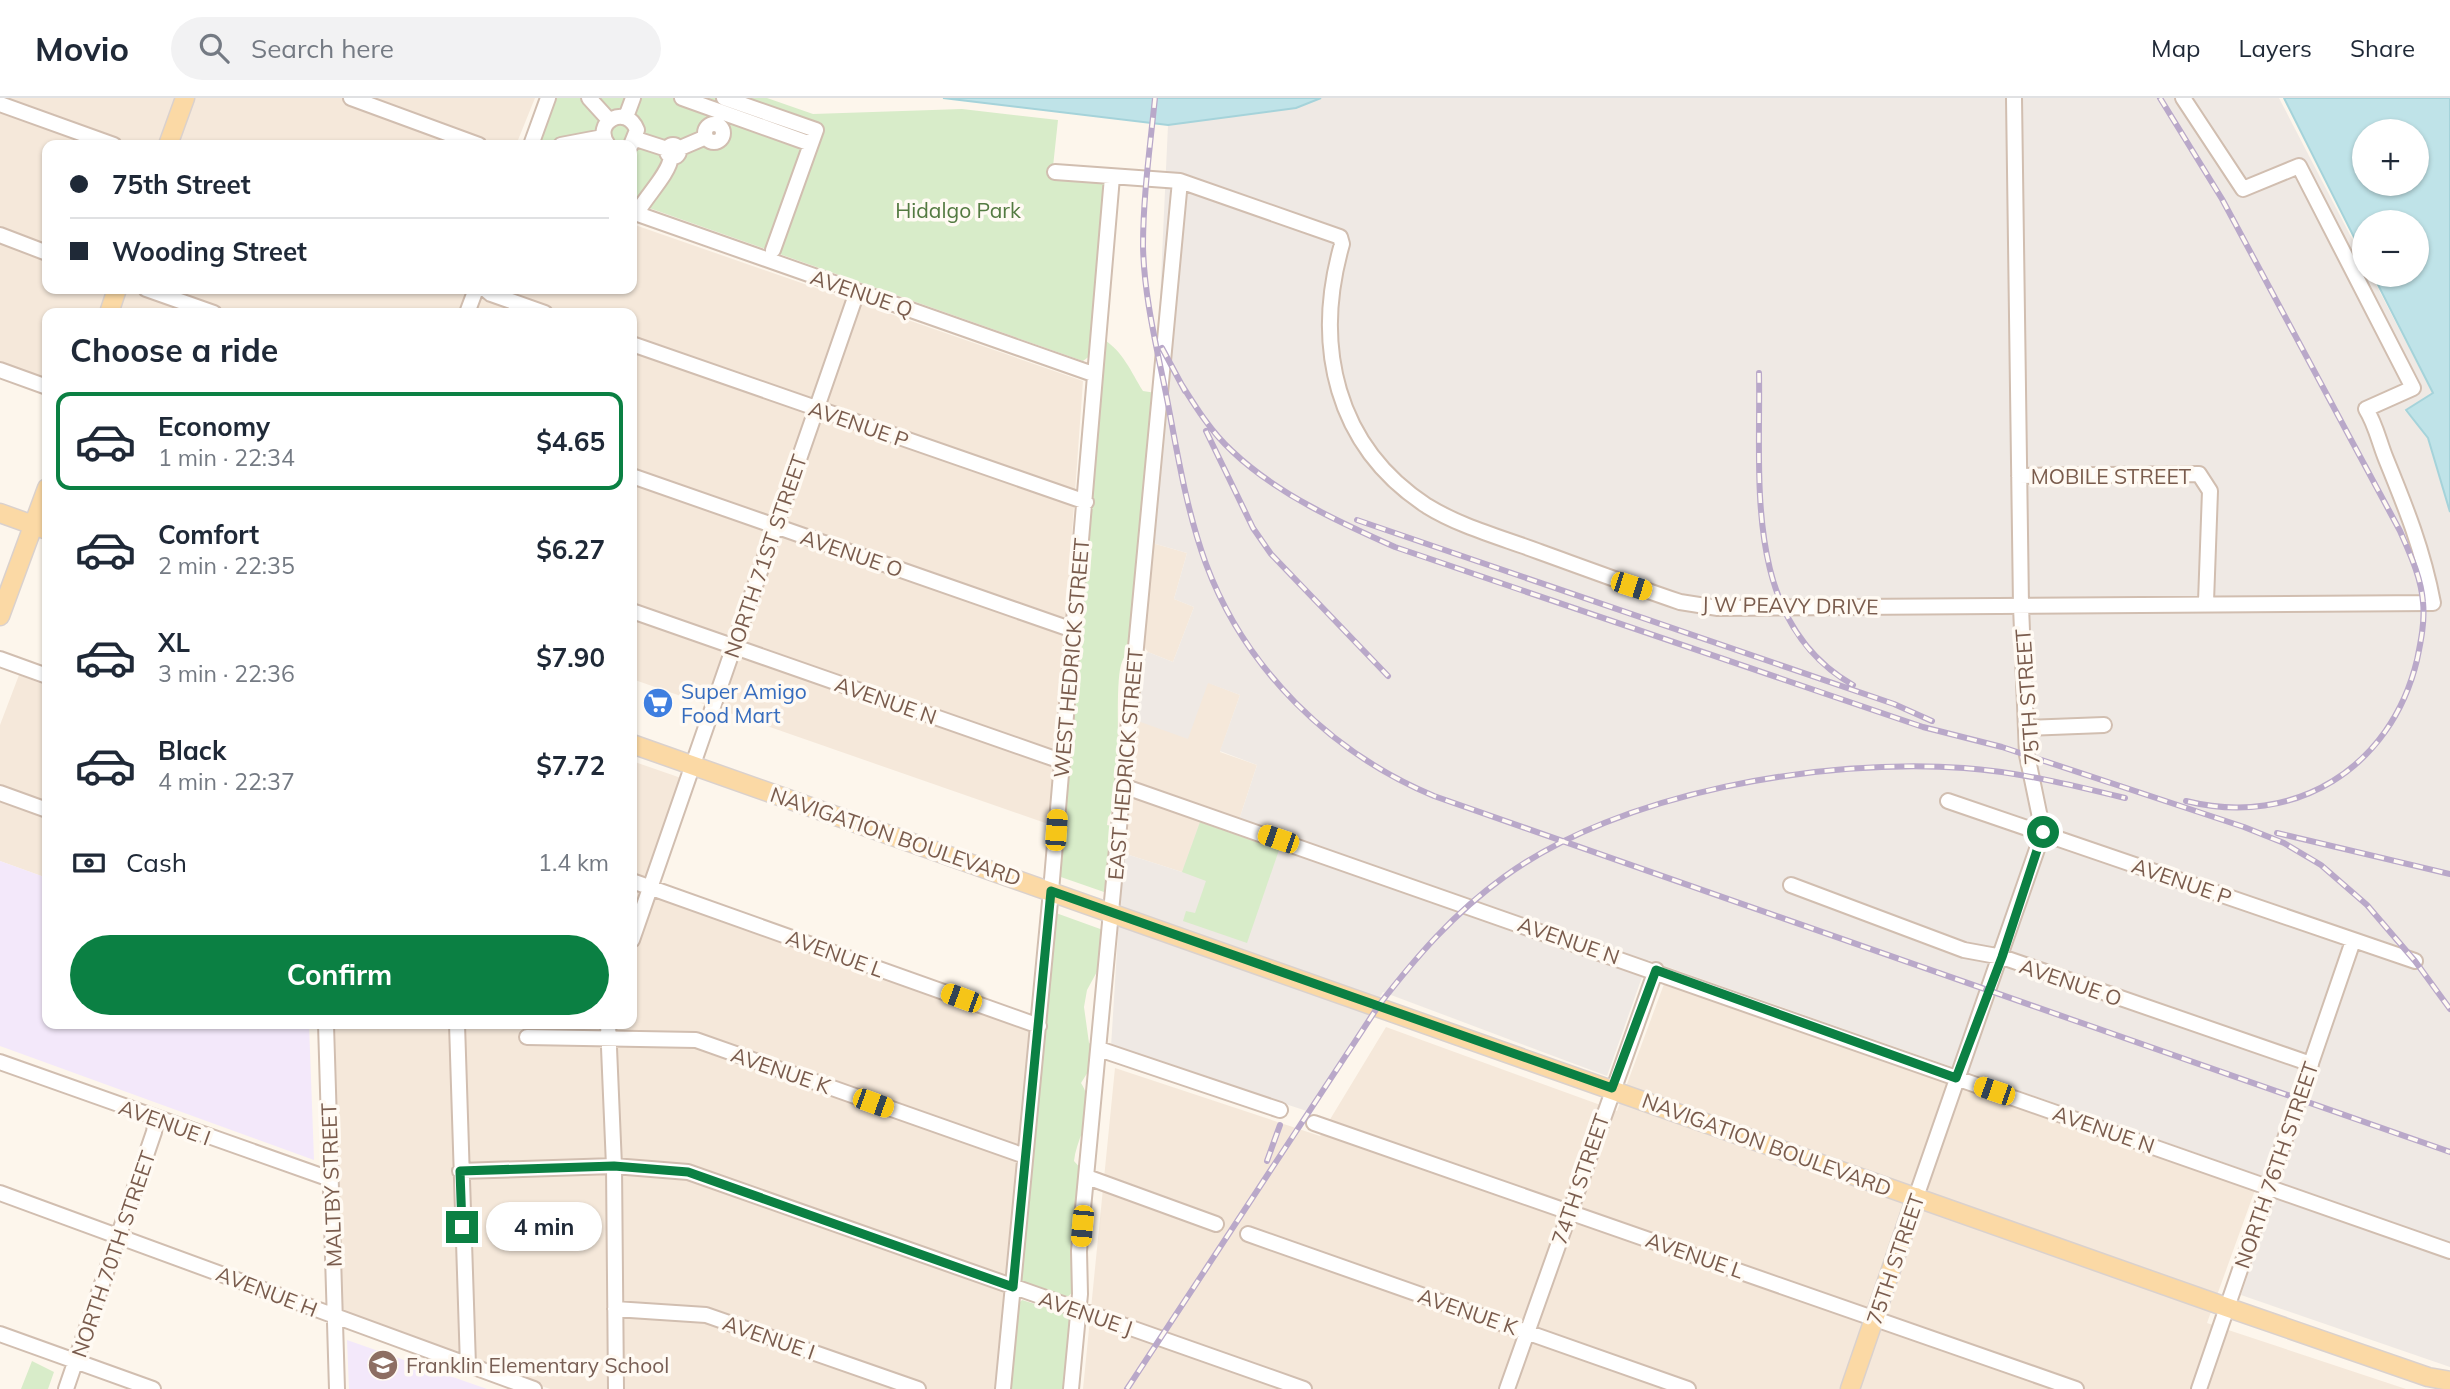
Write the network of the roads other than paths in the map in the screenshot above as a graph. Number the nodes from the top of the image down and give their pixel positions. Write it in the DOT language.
graph roads {
  1 [pos="185,98"];
  2 [pos="351,98"];
  3 [pos="548,98"];
  4 [pos="589,98"];
  5 [pos="633,98"];
  6 [pos="682,98"];
  7 [pos="724,98"];
  8 [pos="2014,98"];
  9 [pos="2183,98"];
  10 [pos="0,104"];
  11 [pos="626,117"];
  12 [pos="609,120"];
  13 [pos="706,137"];
  14 [pos="100,140"];
  15 [pos="170,140"];
  16 [pos="465,140"];
  17 [pos="533,140"];
  18 [pos="606,140"];
  19 [pos="634,140"];
  20 [pos="637,143"];
  21 [pos="811,144"];
  22 [pos="672,151"];
  23 [pos="1055,172"];
  24 [pos="1112,177"];
  25 [pos="1180,181"];
  26 [pos="637,208"];
  27 [pos="637,213"];
  28 [pos="0,235"];
  29 [pos="773,250"];
  30 [pos="42,251"];
  31 [pos="857,292"];
  32 [pos="160,294"];
  33 [pos="491,294"];
  34 [pos="200,308"];
  35 [pos="531,308"];
  36 [pos="637,346"];
  37 [pos="0,370"];
  38 [pos="1093,374"];
  39 [pos="42,385"];
  40 [pos="816,409"];
  41 [pos="2019,476"];
  42 [pos="637,478"];
  43 [pos="1086,502"];
  44 [pos="0,513"];
  45 [pos="775,527"];
  46 [pos="41,528"];
  47 [pos="2206,602"];
  48 [pos="2021,606"];
  49 [pos="637,613"];
  50 [pos="0,616"];
  51 [pos="1073,630"];
  52 [pos="733,647"];
  53 [pos="0,659"];
  54 [pos="42,674"];
  55 [pos="2104,725"];
  56 [pos="2026,727"];
  57 [pos="637,746"];
  58 [pos="1061,761"];
  59 [pos="693,765"];
  60 [pos="1124,786"];
  61 [pos="0,793"];
  62 [pos="1948,801"];
  63 [pos="42,808"];
  64 [pos="2043,832"];
  65 [pos="637,883"];
  66 [pos="1791,885"];
  67 [pos="649,887"];
  68 [pos="1051,891"];
  69 [pos="1112,911"];
  70 [pos="637,924"];
  71 [pos="2353,941"];
  72 [pos="2002,957"];
  73 [pos="2415,961"];
  74 [pos="1656,970"];
  75 [pos="1039,1026"];
  76 [pos="326,1029"];
  77 [pos="457,1029"];
  78 [pos="608,1029"];
  79 [pos="527,1037"];
  80 [pos="608,1040"];
  81 [pos="1099,1049"];
  82 [pos="0,1062"];
  83 [pos="2311,1065"];
  84 [pos="1956,1078"];
  85 [pos="1612,1088"];
  86 [pos="1280,1110"];
  87 [pos="156,1118"];
  88 [pos="1314,1123"];
  89 [pos="1025,1156"];
  90 [pos="614,1166"];
  91 [pos="460,1171"];
  92 [pos="1087,1177"];
  93 [pos="330,1179"];
  94 [pos="2270,1185"];
  95 [pos="0,1193"];
  96 [pos="1916,1197"];
  97 [pos="1569,1211"];
  98 [pos="1216,1224"];
  99 [pos="1248,1234"];
  100 [pos="119,1236"];
  101 [pos="2450,1251"];
  102 [pos="1013,1287"];
  103 [pos="2227,1307"];
  104 [pos="615,1309"];
  105 [pos="1078,1311"];
  106 [pos="335,1317"];
  107 [pos="1875,1318"];
  108 [pos="1528,1332"];
  109 [pos="0,1334"];
  110 [pos="76,1361"];
  111 [pos="467,1366"];
  112 [pos="2428,1377"];
  113 [pos="2450,1381"];
  114 [pos="66,1389"];
  115 [pos="153,1389"];
  116 [pos="337,1389"];
  117 [pos="534,1389"];
  118 [pos="616,1389"];
  119 [pos="918,1389"];
  120 [pos="1003,1389"];
  121 [pos="1071,1389"];
  122 [pos="1304,1389"];
  123 [pos="1507,1389"];
  124 [pos="1688,1389"];
  125 [pos="1850,1389"];
  126 [pos="2076,1389"];
  127 [pos="2199,1389"];
  128 [pos="2450,1389"];
  1 -- 15 [label="main road"];
  2 -- 16 [label="street"];
  3 -- 17 [label="street"];
  4 -- 12 [label="street"];
  5 -- 11 [label="street"];
  6 -- 21 [label="street"];
  7 -- 21 [label="street"];
  8 -- 41 [label="street, 75TH STREET"];
  9 -- 47 [label="street, J W PEAVY DRIVE"];
  10 -- 14 [label="street"];
  11 -- 12 [label="street"];
  11 -- 19 [label="street"];
  12 -- 18 [label="street"];
  13 -- 22 [label="street"];
  20 -- 22 [label="street"];
  21 -- 29 [label="street"];
  22 -- 26 [label="street"];
  23 -- 24 [label="street, J W PEAVY DRIVE"];
  24 -- 25 [label="street, J W PEAVY DRIVE"];
  24 -- 38 [label="street, WEST HEDRICK STREET"];
  25 -- 48 [label="street, J W PEAVY DRIVE"];
  25 -- 60 [label="street, EAST HEDRICK STREET"];
  27 -- 31 [label="street, AVENUE Q"];
  28 -- 30 [label="street"];
  31 -- 38 [label="street, AVENUE Q"];
  31 -- 40 [label="street, NORTH 71ST STREET"];
  32 -- 34 [label="street"];
  33 -- 35 [label="street"];
  36 -- 40 [label="street, AVENUE P"];
  37 -- 39 [label="street"];
  38 -- 43 [label="street, WEST HEDRICK STREET"];
  40 -- 43 [label="street, AVENUE P"];
  40 -- 45 [label="street, NORTH 71ST STREET"];
  41 -- 47 [label="street, MOBILE STREET"];
  41 -- 48 [label="street, 75TH STREET"];
  42 -- 45 [label="street, AVENUE O"];
  43 -- 51 [label="street, WEST HEDRICK STREET"];
  44 -- 46 [label="main road"];
  45 -- 51 [label="street, AVENUE O"];
  45 -- 52 [label="street, NORTH 71ST STREET"];
  46 -- 50 [label="main road"];
  47 -- 48 [label="street, J W PEAVY DRIVE"];
  48 -- 56 [label="street, 75TH STREET"];
  49 -- 52 [label="street, AVENUE N"];
  51 -- 58 [label="street, WEST HEDRICK STREET"];
  52 -- 58 [label="street, AVENUE N"];
  52 -- 59 [label="street, NORTH 71ST STREET"];
  53 -- 54 [label="street"];
  55 -- 56 [label="street"];
  56 -- 64 [label="street, 75TH STREET"];
  57 -- 59 [label="main road, NAVIGATION BOULEVARD"];
  58 -- 68 [label="street, WEST HEDRICK STREET"];
  59 -- 67 [label="street, NORTH 71ST STREET"];
  59 -- 68 [label="main road, NAVIGATION BOULEVARD"];
  60 -- 69 [label="street, EAST HEDRICK STREET"];
  60 -- 74 [label="street, AVENUE N"];
  61 -- 63 [label="street"];
  62 -- 64 [label="street, AVENUE P"];
  64 -- 71 [label="street, AVENUE P"];
  64 -- 72 [label="street, 75TH STREET"];
  65 -- 67 [label="street, AVENUE L"];
  66 -- 72 [label="street, AVENUE O"];
  67 -- 70 [label="street, NORTH 71ST STREET"];
  67 -- 75 [label="street, AVENUE L"];
  68 -- 69 [label="main road, NAVIGATION BOULEVARD"];
  68 -- 75 [label="street, WEST HEDRICK STREET"];
  69 -- 81 [label="street, EAST HEDRICK STREET"];
  69 -- 85 [label="main road, NAVIGATION BOULEVARD"];
  71 -- 73 [label="street, AVENUE P"];
  71 -- 83 [label="street, NORTH 76TH STREET"];
  72 -- 83 [label="street, AVENUE O"];
  72 -- 84 [label="street, 75TH STREET"];
  74 -- 84 [label="street, AVENUE N"];
  74 -- 85 [label="street, 74TH STREET"];
  75 -- 89 [label="street, WEST HEDRICK STREET"];
  76 -- 93 [label="street, MALTBY STREET"];
  77 -- 91 [label="street"];
  78 -- 80 [label="street"];
  79 -- 80 [label="street, AVENUE K"];
  80 -- 89 [label="street, AVENUE K"];
  80 -- 90 [label="street"];
  81 -- 86 [label="street"];
  81 -- 92 [label="street, EAST HEDRICK STREET"];
  82 -- 87 [label="street, AVENUE I"];
  83 -- 94 [label="street, NORTH 76TH STREET"];
  84 -- 94 [label="street, AVENUE N"];
  84 -- 96 [label="street, 75TH STREET"];
  85 -- 96 [label="main road, NAVIGATION BOULEVARD"];
  85 -- 97 [label="street, 74TH STREET"];
  87 -- 93 [label="street, AVENUE I"];
  87 -- 100 [label="street, NORTH 70TH STREET"];
  88 -- 97 [label="street, AVENUE L"];
  89 -- 102 [label="street, WEST HEDRICK STREET"];
  90 -- 91 [label="street, AVENUE J"];
  90 -- 102 [label="street, AVENUE J"];
  90 -- 104 [label="street"];
  91 -- 111 [label="street"];
  92 -- 98 [label="street"];
  92 -- 105 [label="street, EAST HEDRICK STREET"];
  93 -- 106 [label="street, MALTBY STREET"];
  94 -- 101 [label="street, AVENUE N"];
  94 -- 103 [label="street, NORTH 76TH STREET"];
  95 -- 100 [label="street, AVENUE H"];
  96 -- 103 [label="main road, NAVIGATION BOULEVARD"];
  96 -- 107 [label="main road, 75TH STREET"];
  97 -- 107 [label="street, AVENUE L"];
  97 -- 108 [label="street, 74TH STREET"];
  99 -- 108 [label="street, AVENUE K"];
  100 -- 106 [label="street, AVENUE H"];
  100 -- 110 [label="street, NORTH 70TH STREET"];
  102 -- 105 [label="street, AVENUE J"];
  102 -- 120 [label="street, WEST HEDRICK STREET"];
  103 -- 112 [label="main road, NAVIGATION BOULEVARD"];
  103 -- 127 [label="street, NORTH 76TH STREET"];
  104 -- 118 [label="street"];
  104 -- 119 [label="street, AVENUE I"];
  105 -- 121 [label="street, EAST HEDRICK STREET"];
  105 -- 122 [label="street, AVENUE J"];
  106 -- 111 [label="street, AVENUE H"];
  106 -- 116 [label="street, MALTBY STREET"];
  107 -- 125 [label="main road, 75TH STREET"];
  107 -- 126 [label="street, AVENUE L"];
  108 -- 123 [label="street, 74TH STREET"];
  108 -- 124 [label="street, AVENUE K"];
  109 -- 110 [label="street"];
  110 -- 114 [label="street, NORTH 70TH STREET"];
  110 -- 115 [label="street"];
  111 -- 117 [label="street, AVENUE H"];
  112 -- 113 [label="main road, NAVIGATION BOULEVARD"];
  112 -- 128 [label="main road, NAVIGATION BOULEVARD"];
}
